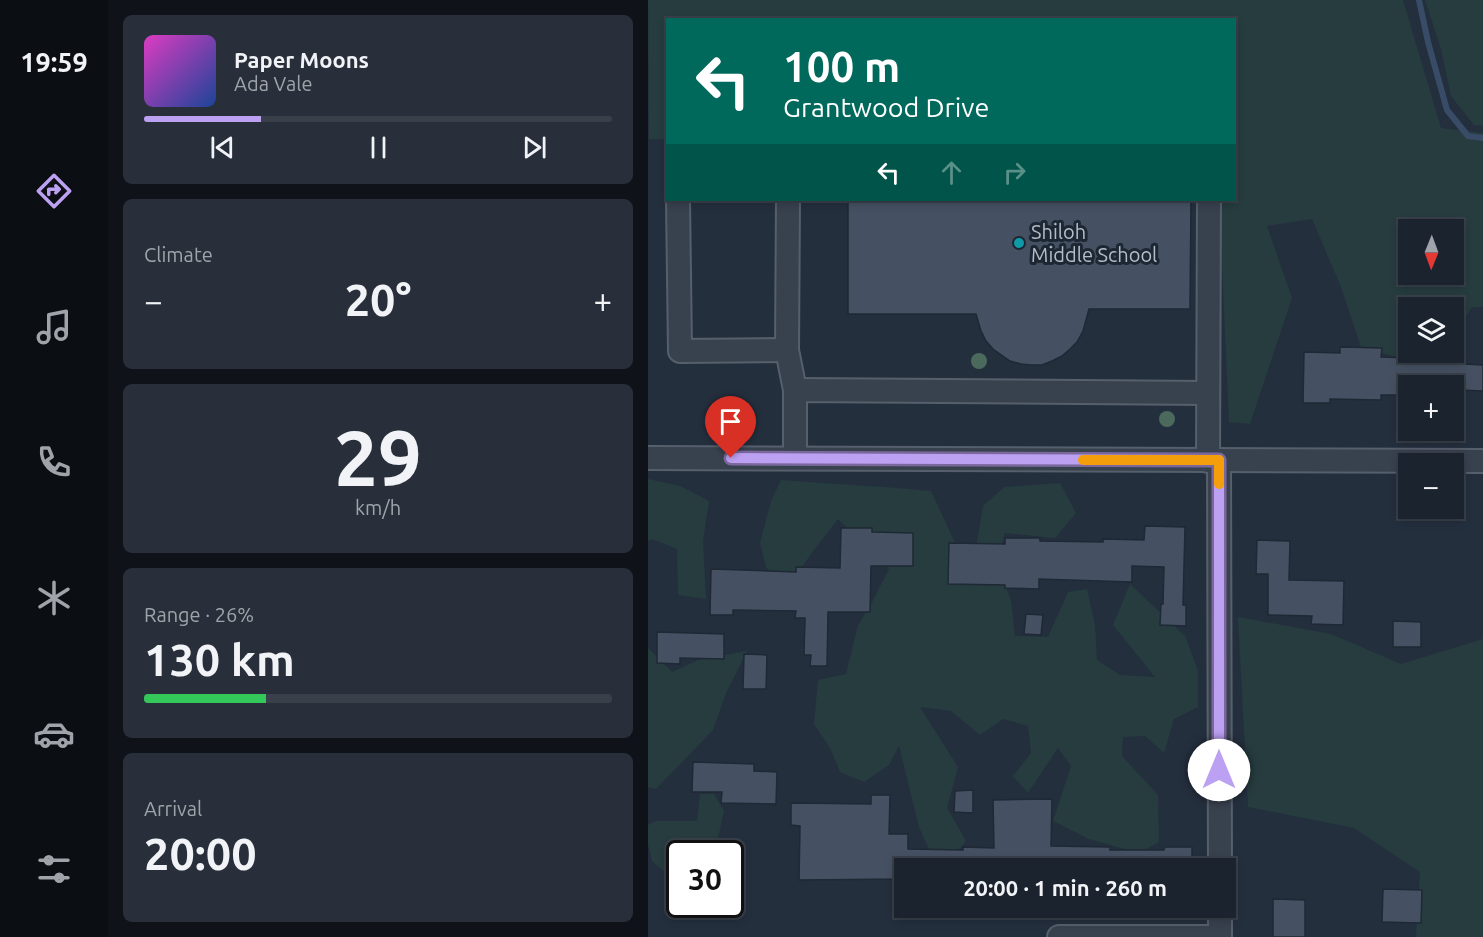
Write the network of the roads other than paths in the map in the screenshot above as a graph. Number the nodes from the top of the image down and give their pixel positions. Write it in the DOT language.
graph roads {
  1 [pos="678,201"];
  2 [pos="788,201"];
  3 [pos="1209,201"];
  4 [pos="787,350"];
  5 [pos="795,390"];
  6 [pos="1208,393"];
  7 [pos="648,458"];
  8 [pos="795,458"];
  9 [pos="1213,461"];
  10 [pos="1483,461"];
  11 [pos="1220,858"];
  12 [pos="1220,918"];
  13 [pos="1059,937"];
  14 [pos="1220,937"];
  1 -- 4 [label="street"];
  2 -- 4 [label="street"];
  3 -- 6 [label="street"];
  4 -- 5 [label="street"];
  5 -- 6 [label="street"];
  5 -- 8 [label="street"];
  6 -- 9 [label="street"];
  7 -- 8 [label="street"];
  8 -- 9 [label="street"];
  9 -- 10 [label="street"];
  9 -- 11 [label="street"];
  12 -- 14 [label="street"];
  13 -- 14 [label="street"];
}
